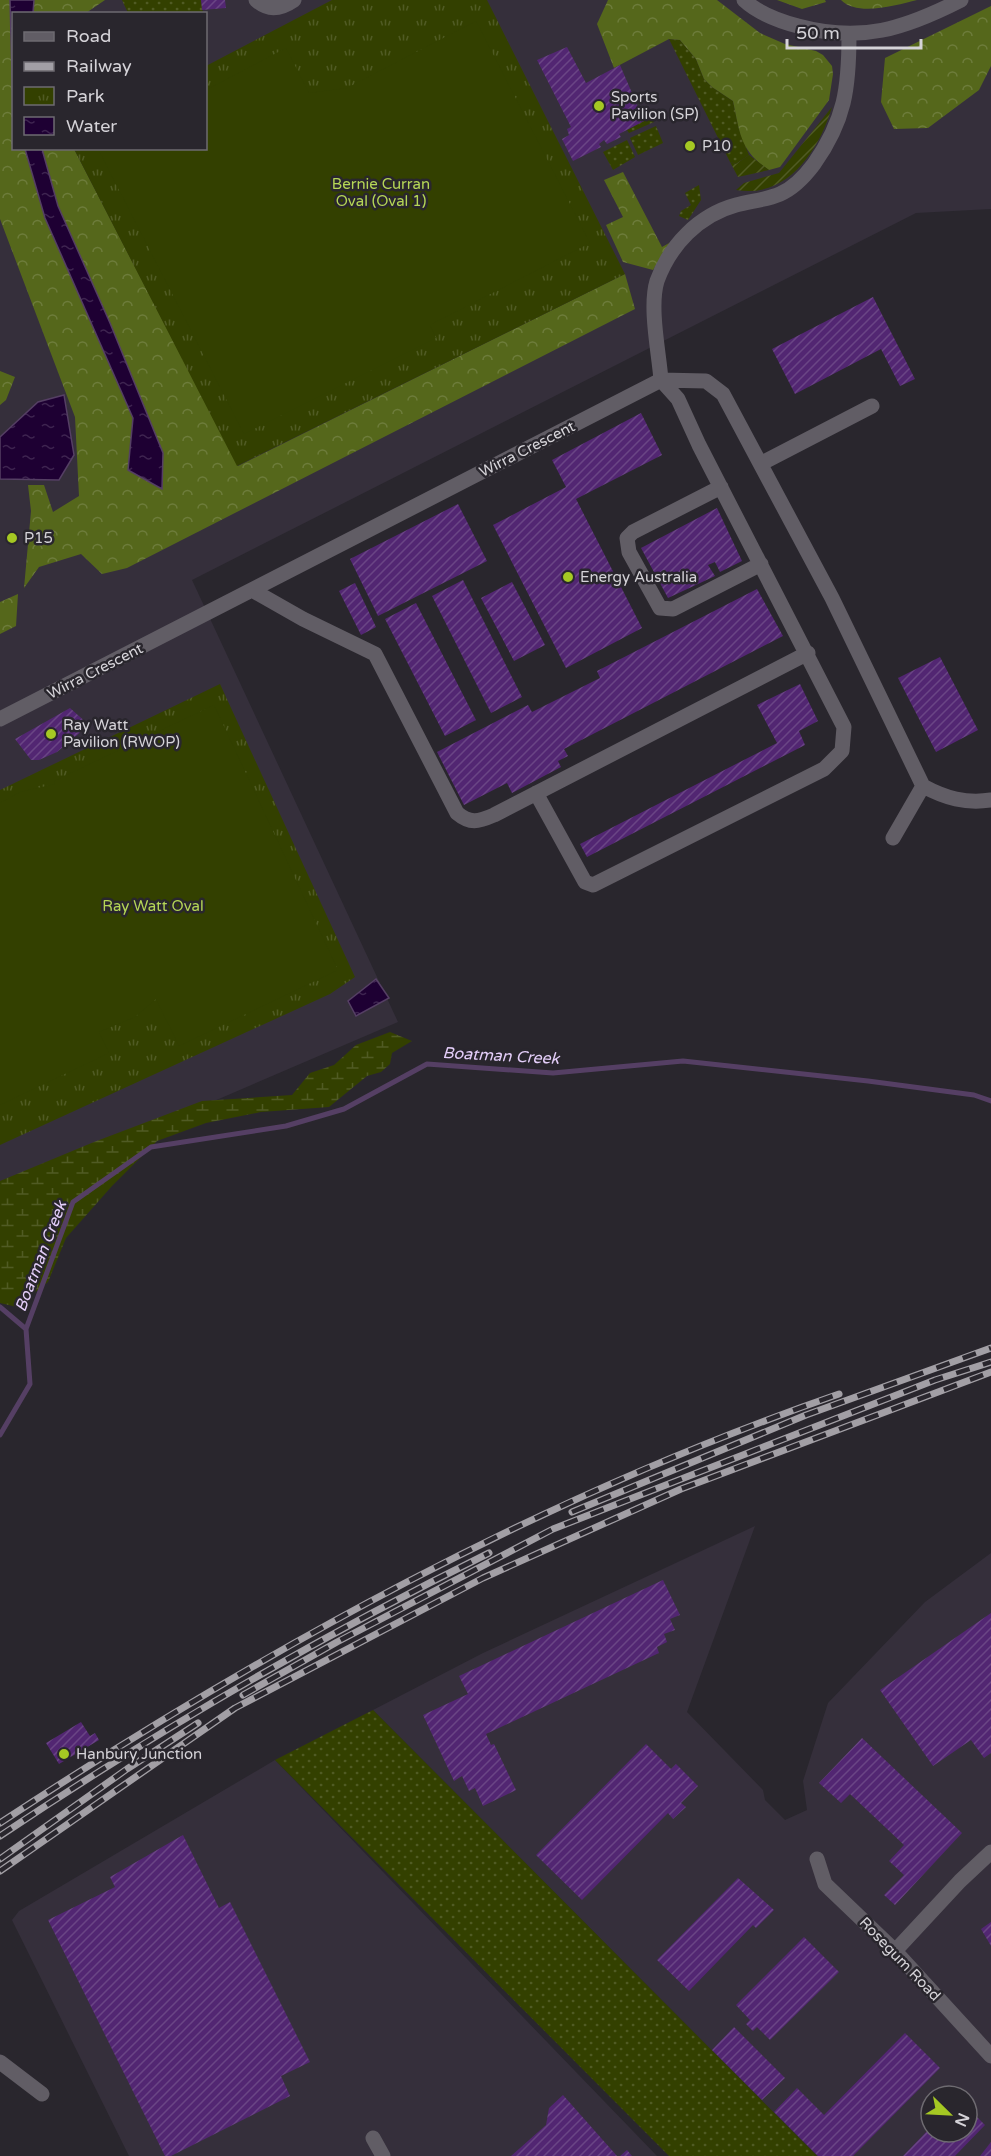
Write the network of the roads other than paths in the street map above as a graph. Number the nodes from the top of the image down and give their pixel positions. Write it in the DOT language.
graph roads {
  1 [pos="256,0"];
  2 [pos="294,0"];
  3 [pos="744,0"];
  4 [pos="961,0"];
  5 [pos="849,35"];
  6 [pos="662,380"];
  7 [pos="872,406"];
  8 [pos="762,463"];
  9 [pos="721,487"];
  10 [pos="761,564"];
  11 [pos="252,590"];
  12 [pos="808,653"];
  13 [pos="0,719"];
  14 [pos="923,786"];
  15 [pos="536,794"];
  16 [pos="991,800"];
  17 [pos="893,838"];
  18 [pos="991,1852"];
  19 [pos="817,1859"];
  20 [pos="895,1951"];
  21 [pos="991,2056"];
  22 [pos="0,2062"];
  23 [pos="42,2094"];
  24 [pos="373,2138"];
  25 [pos="383,2156"];
  1 -- 2 [label="street"];
  3 -- 5 [label="street"];
  4 -- 5 [label="street"];
  5 -- 6 [label="street"];
  6 -- 8 [label="street"];
  6 -- 9 [label="street"];
  6 -- 11 [label="street, Wirra Crescent"];
  7 -- 8 [label="street"];
  8 -- 14 [label="street"];
  9 -- 10 [label="street"];
  9 -- 10 [label="street"];
  10 -- 12 [label="street"];
  11 -- 13 [label="street, Wirra Crescent"];
  11 -- 15 [label="street"];
  12 -- 15 [label="street"];
  12 -- 15 [label="street"];
  14 -- 16 [label="street"];
  14 -- 17 [label="street"];
  18 -- 20 [label="street"];
  19 -- 20 [label="street, Rosegum Road"];
  20 -- 21 [label="street, Rosegum Road"];
  22 -- 23 [label="street"];
  24 -- 25 [label="street"];
}
